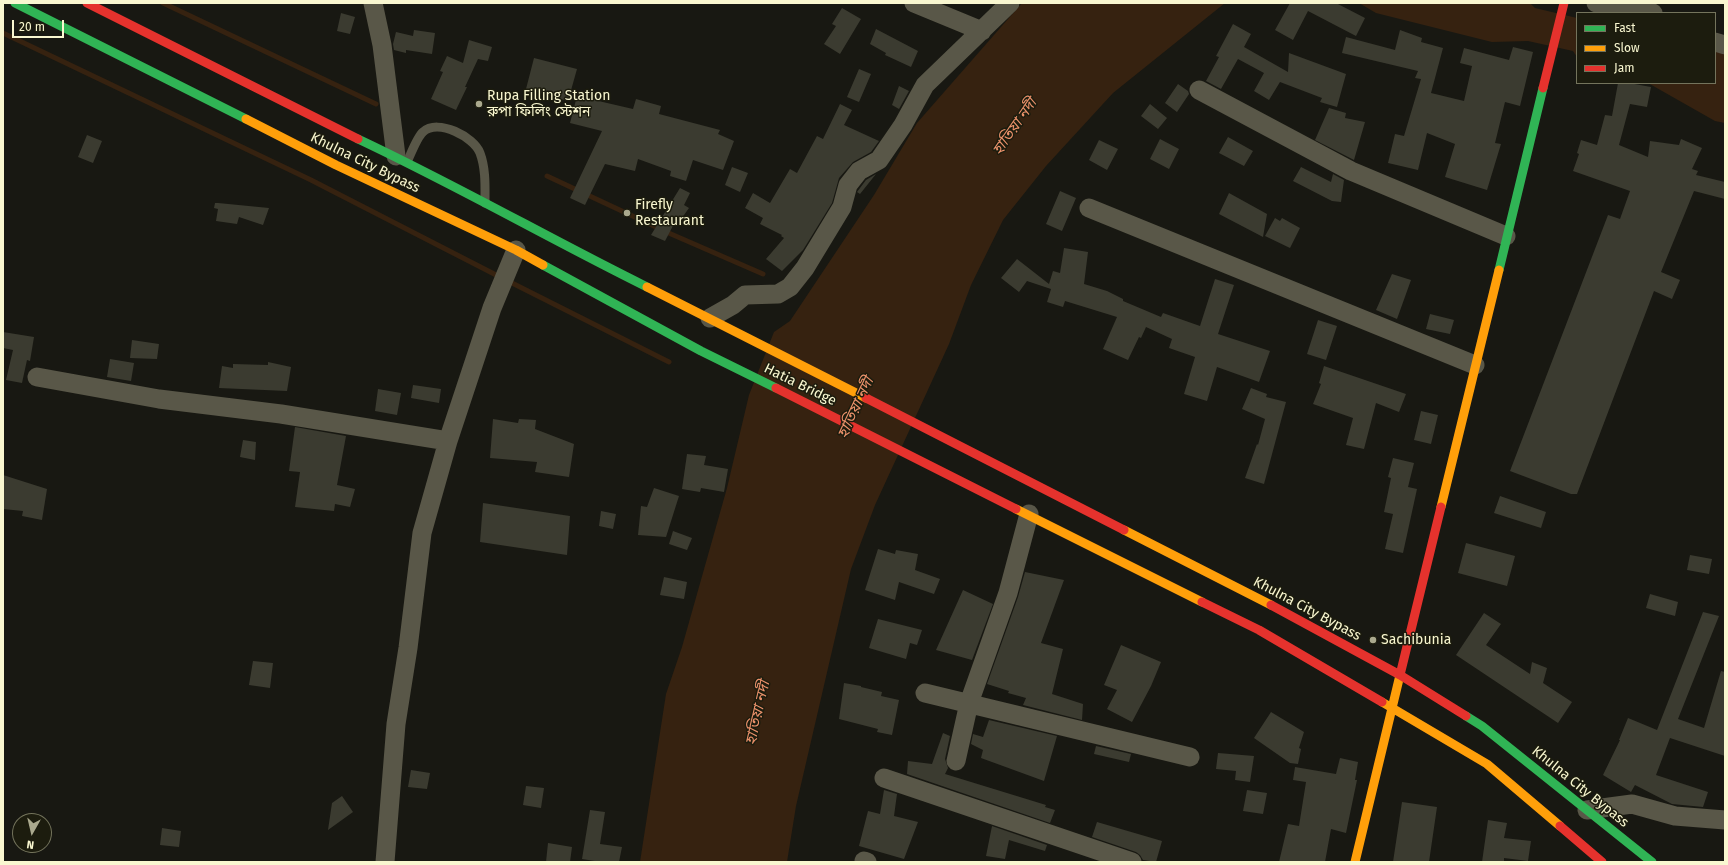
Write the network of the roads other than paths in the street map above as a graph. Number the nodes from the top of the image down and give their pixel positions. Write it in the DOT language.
graph roads {
  1 [pos="16,3"];
  2 [pos="87,3"];
  3 [pos="373,3"];
  4 [pos="914,3"];
  5 [pos="1010,3"];
  6 [pos="1596,3"];
  7 [pos="1563,7"];
  8 [pos="1650,12"];
  9 [pos="982,31"];
  10 [pos="1199,90"];
  11 [pos="402,159"];
  12 [pos="485,203"];
  13 [pos="1088,208"];
  14 [pos="1506,236"];
  15 [pos="516,250"];
  16 [pos="713,319"];
  17 [pos="701,351"];
  18 [pos="1475,365"];
  19 [pos="37,377"];
  20 [pos="448,441"];
  21 [pos="985,460"];
  22 [pos="1030,514"];
  23 [pos="1400,675"];
  24 [pos="925,693"];
  25 [pos="969,703"];
  26 [pos="1392,708"];
  27 [pos="1190,757"];
  28 [pos="956,761"];
  29 [pos="884,778"];
  30 [pos="1586,810"];
  31 [pos="1725,820"];
  32 [pos="385,862"];
  33 [pos="1132,862"];
  34 [pos="1355,862"];
  35 [pos="1602,862"];
  36 [pos="1652,862"];
  1 -- 15 [label="main road, Khulna City Bypass"];
  2 -- 11 [label="main road, Khulna City Bypass"];
  3 -- 11 [label="street"];
  4 -- 9 [label="street"];
  5 -- 9 [label="street"];
  6 -- 8 [label="street"];
  7 -- 14 [label="main road"];
  9 -- 16 [label="street"];
  10 -- 14 [label="street"];
  11 -- 12 [label="main road, Khulna City Bypass"];
  11 -- 12 [label="lane"];
  12 -- 16 [label="main road, Khulna City Bypass"];
  13 -- 18 [label="street"];
  14 -- 18 [label="main road"];
  15 -- 17 [label="main road, Khulna City Bypass"];
  15 -- 20 [label="street"];
  16 -- 21 [label="main road, Hatia Bridge"];
  17 -- 22 [label="main road, Hatia Bridge"];
  18 -- 23 [label="main road"];
  19 -- 20 [label="street"];
  20 -- 32 [label="street"];
  21 -- 23 [label="main road, Khulna City Bypass"];
  22 -- 25 [label="street"];
  22 -- 26 [label="main road"];
  23 -- 26 [label="main road"];
  23 -- 30 [label="main road, Khulna City Bypass"];
  24 -- 25 [label="street"];
  25 -- 27 [label="street"];
  25 -- 28 [label="street"];
  26 -- 34 [label="main road"];
  26 -- 35 [label="main road"];
  29 -- 33 [label="street"];
  30 -- 31 [label="street"];
  30 -- 36 [label="main road, Khulna City Bypass"];
}
